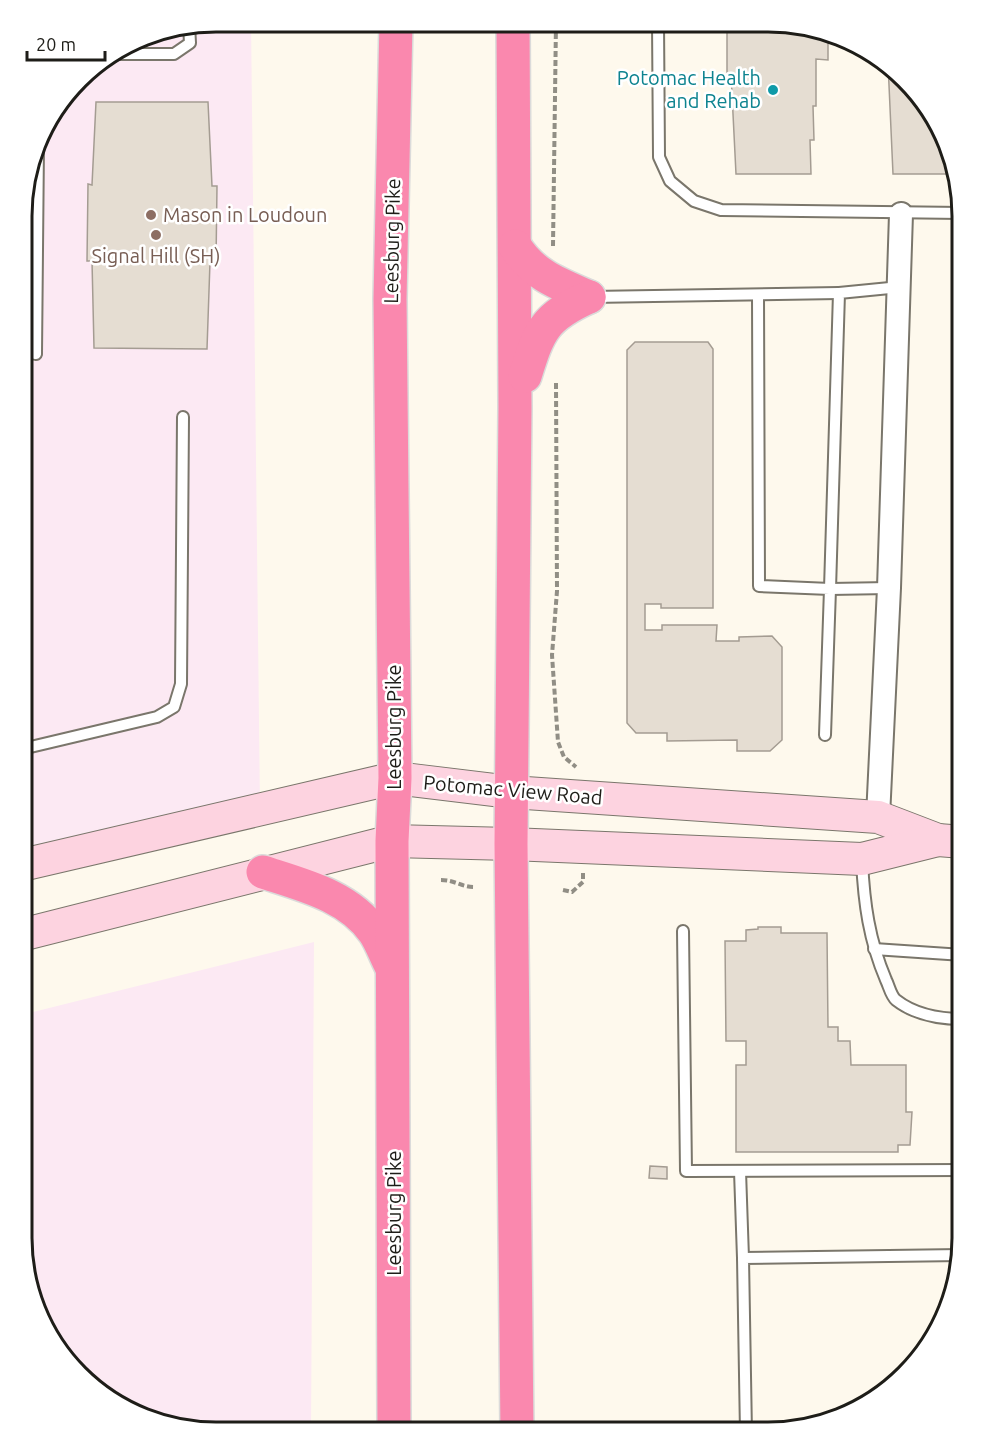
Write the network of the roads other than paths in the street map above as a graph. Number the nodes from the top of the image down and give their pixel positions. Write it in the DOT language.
graph roads {
  1 [pos="513,31"];
  2 [pos="658,31"];
  3 [pos="396,32"];
  4 [pos="189,34"];
  5 [pos="128,54"];
  6 [pos="38,169"];
  7 [pos="952,213"];
  8 [pos="901,214"];
  9 [pos="515,246"];
  10 [pos="900,287"];
  11 [pos="839,292"];
  12 [pos="758,295"];
  13 [pos="589,297"];
  14 [pos="32,353"];
  15 [pos="515,407"];
  16 [pos="183,417"];
  17 [pos="889,588"];
  18 [pos="830,589"];
  19 [pos="825,735"];
  20 [pos="32,747"];
  21 [pos="395,778"];
  22 [pos="511,792"];
  23 [pos="878,816"];
  24 [pos="392,841"];
  25 [pos="951,841"];
  26 [pos="511,844"];
  27 [pos="862,859"];
  28 [pos="32,863"];
  29 [pos="263,872"];
  30 [pos="683,931"];
  31 [pos="32,932"];
  32 [pos="874,949"];
  33 [pos="952,954"];
  34 [pos="393,971"];
  35 [pos="952,1019"];
  36 [pos="952,1170"];
  37 [pos="740,1171"];
  38 [pos="951,1255"];
  39 [pos="742,1258"];
  40 [pos="394,1422"];
  41 [pos="516,1422"];
  42 [pos="746,1422"];
  1 -- 9 [label="highway"];
  2 -- 8 [label="lane"];
  3 -- 21 [label="highway, Leesburg Pike"];
  4 -- 5 [label="lane"];
  6 -- 14 [label="lane"];
  7 -- 8 [label="lane"];
  8 -- 10 [label="street"];
  9 -- 13 [label="highway"];
  9 -- 15 [label="highway"];
  10 -- 11 [label="lane"];
  10 -- 17 [label="street"];
  11 -- 12 [label="lane"];
  11 -- 18 [label="lane"];
  12 -- 13 [label="lane"];
  12 -- 18 [label="lane"];
  13 -- 15 [label="highway"];
  15 -- 22 [label="highway"];
  16 -- 20 [label="lane"];
  17 -- 18 [label="lane"];
  17 -- 23 [label="street"];
  18 -- 19 [label="lane"];
  21 -- 22 [label="main road, Potomac View Road"];
  21 -- 24 [label="highway, Leesburg Pike"];
  21 -- 28 [label="main road, Potomac View Road"];
  22 -- 23 [label="main road, Potomac View Road"];
  22 -- 26 [label="highway"];
  23 -- 25 [label="main road, Potomac View Road"];
  24 -- 26 [label="main road, Potomac View Road"];
  24 -- 29 [label="main road, Potomac View Road"];
  24 -- 34 [label="highway, Leesburg Pike"];
  25 -- 27 [label="main road, Potomac View Road"];
  26 -- 27 [label="main road, Potomac View Road"];
  26 -- 41 [label="highway"];
  27 -- 32 [label="lane"];
  29 -- 31 [label="main road, Potomac View Road"];
  29 -- 34 [label="highway"];
  30 -- 37 [label="lane"];
  32 -- 33 [label="lane"];
  32 -- 35 [label="lane"];
  34 -- 40 [label="highway, Leesburg Pike"];
  36 -- 37 [label="lane"];
  37 -- 39 [label="lane"];
  38 -- 39 [label="lane"];
  39 -- 42 [label="lane"];
}
